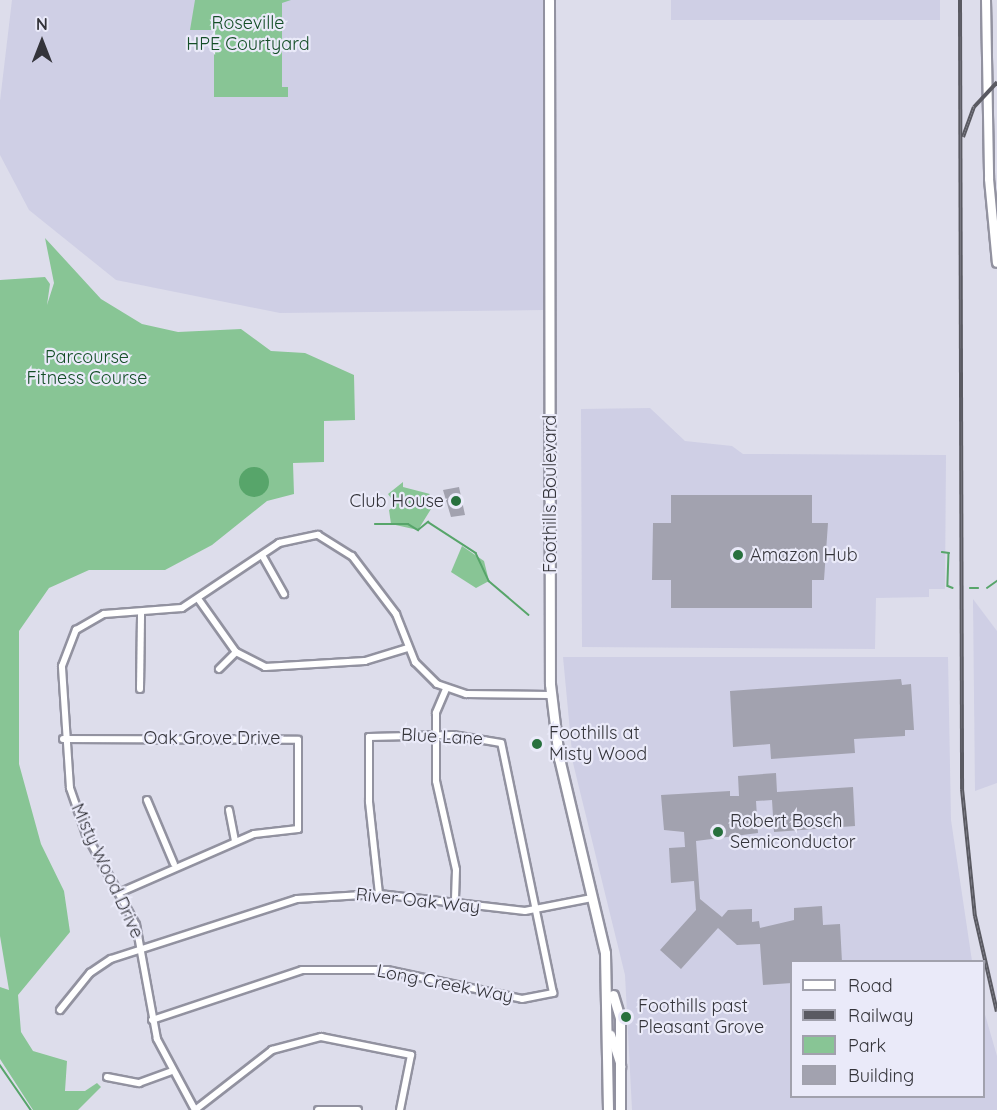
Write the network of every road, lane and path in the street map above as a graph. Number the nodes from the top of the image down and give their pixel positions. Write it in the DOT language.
graph roads {
  1 [pos="549,0"];
  2 [pos="986,0"];
  3 [pos="997,263"];
  4 [pos="262,555"];
  5 [pos="284,594"];
  6 [pos="199,600"];
  7 [pos="141,614"];
  8 [pos="408,648"];
  9 [pos="236,652"];
  10 [pos="219,669"];
  11 [pos="140,689"];
  12 [pos="446,689"];
  13 [pos="550,695"];
  14 [pos="436,735"];
  15 [pos="63,739"];
  16 [pos="147,800"];
  17 [pos="229,810"];
  18 [pos="235,841"];
  19 [pos="174,864"];
  20 [pos="121,892"];
  21 [pos="379,894"];
  22 [pos="592,898"];
  23 [pos="455,903"];
  24 [pos="537,910"];
  25 [pos="144,951"];
  26 [pos="609,981"];
  27 [pos="60,1010"];
  28 [pos="153,1020"];
  29 [pos="611,1035"];
  30 [pos="608,1066"];
  31 [pos="621,1066"];
  32 [pos="170,1072"];
  33 [pos="107,1077"];
  34 [pos="620,1087"];
  35 [pos="195,1110"];
  36 [pos="318,1110"];
  37 [pos="358,1110"];
  38 [pos="400,1110"];
  39 [pos="608,1110"];
  40 [pos="620,1110"];
  1 -- 13 [label="main road, Foothills Boulevard"];
  2 -- 3 [label="street"];
  4 -- 5 [label="street"];
  4 -- 6 [label="street, Misty Wood Drive"];
  4 -- 8 [label="street, Misty Wood Drive"];
  6 -- 7 [label="street, Misty Wood Drive"];
  6 -- 9 [label="street"];
  7 -- 11 [label="street"];
  7 -- 15 [label="street, Misty Wood Drive"];
  8 -- 9 [label="street"];
  8 -- 12 [label="street, Misty Wood Drive"];
  9 -- 10 [label="street"];
  12 -- 13 [label="street"];
  12 -- 14 [label="street"];
  13 -- 22 [label="main road, Foothills Boulevard"];
  14 -- 21 [label="street, Blue Lane"];
  14 -- 23 [label="street"];
  14 -- 24 [label="street, Blue Lane"];
  15 -- 18 [label="street, Oak Grove Drive"];
  15 -- 20 [label="street, Misty Wood Drive"];
  16 -- 19 [label="street"];
  17 -- 18 [label="street"];
  18 -- 19 [label="street, Oak Grove Drive"];
  19 -- 20 [label="street, Oak Grove Drive"];
  20 -- 25 [label="street, Misty Wood Drive"];
  21 -- 23 [label="street, River Oak Way"];
  21 -- 25 [label="street, River Oak Way"];
  22 -- 24 [label="street, River Oak Way"];
  22 -- 26 [label="main road, Foothills Boulevard"];
  23 -- 24 [label="street, River Oak Way"];
  24 -- 28 [label="street, Long Creek Way"];
  25 -- 27 [label="street, River Oak Way"];
  25 -- 28 [label="street, Misty Wood Drive"];
  26 -- 29 [label="main road, Foothills Boulevard"];
  26 -- 31 [label="main road, Foothills Boulevard"];
  28 -- 32 [label="street, Misty Wood Drive"];
  29 -- 30 [label="main road, Foothills Boulevard"];
  29 -- 31 [label="street"];
  30 -- 34 [label="street"];
  30 -- 39 [label="main road, Foothills Boulevard"];
  31 -- 34 [label="main road, Foothills Boulevard"];
  32 -- 33 [label="street"];
  32 -- 35 [label="street, Misty Wood Drive"];
  34 -- 40 [label="main road, Foothills Boulevard"];
  35 -- 38 [label="street"];
  36 -- 37 [label="street"];
}
